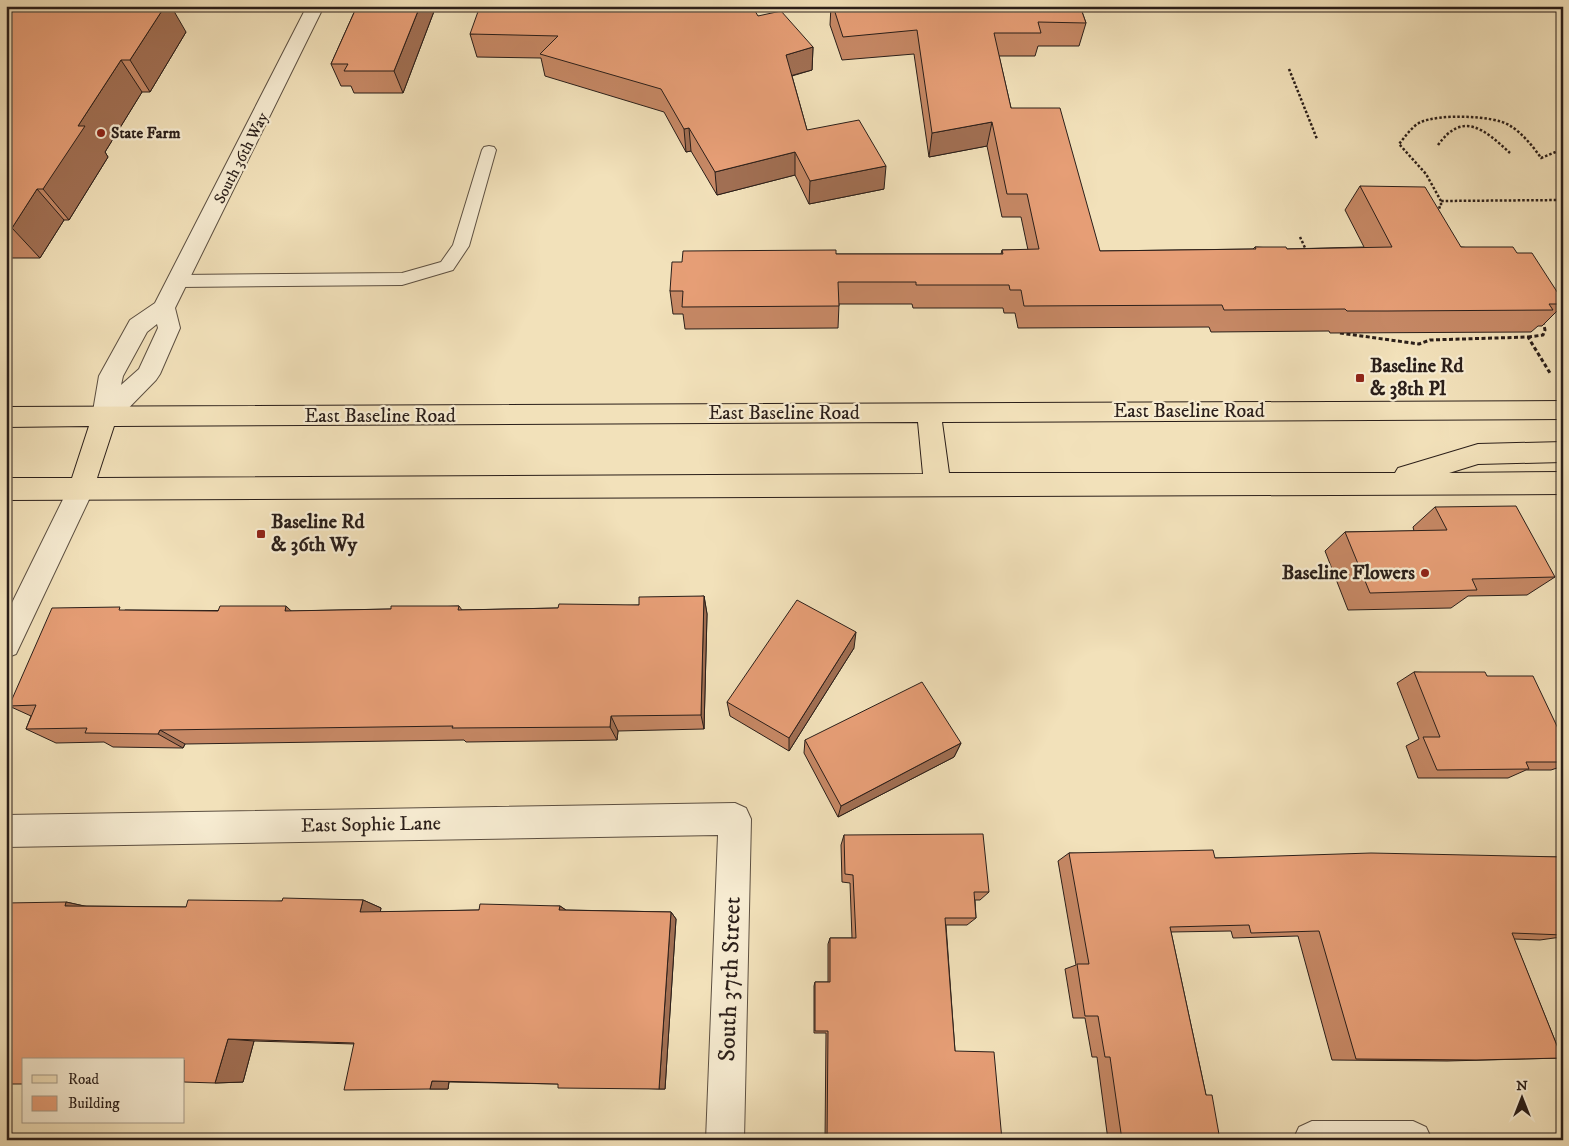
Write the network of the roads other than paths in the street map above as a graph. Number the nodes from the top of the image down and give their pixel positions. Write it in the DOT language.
graph roads {
  1 [pos="316,6"];
  2 [pos="489,150"];
  3 [pos="179,281"];
  4 [pos="164,308"];
  5 [pos="1563,410"];
  6 [pos="929,413"];
  7 [pos="104,417"];
  8 [pos="6,418"];
  9 [pos="1563,452"];
  10 [pos="1563,483"];
  11 [pos="937,484"];
  12 [pos="1377,484"];
  13 [pos="6,489"];
  14 [pos="81,489"];
  15 [pos="6,645"];
  16 [pos="735,819"];
  17 [pos="6,832"];
  18 [pos="725,1140"];
  19 [pos="1312,1140"];
  20 [pos="1413,1140"];
  1 -- 3 [label="street, South 36th Way"];
  2 -- 3 [label="lane"];
  3 -- 4 [label="street, South 36th Way"];
  4 -- 7 [label="street, South 36th Way"];
  4 -- 7 [label="street"];
  5 -- 6 [label="main road, East Baseline Road"];
  6 -- 7 [label="main road, East Baseline Road"];
  6 -- 11 [label="main road"];
  7 -- 8 [label="main road, East Baseline Road"];
  7 -- 14 [label="main road"];
  9 -- 12 [label="main road"];
  10 -- 12 [label="main road"];
  11 -- 12 [label="main road"];
  11 -- 14 [label="main road"];
  13 -- 14 [label="main road"];
  14 -- 15 [label="street"];
  16 -- 17 [label="street, East Sophie Lane"];
  16 -- 18 [label="street, South 37th Street"];
  19 -- 20 [label="street"];
}
